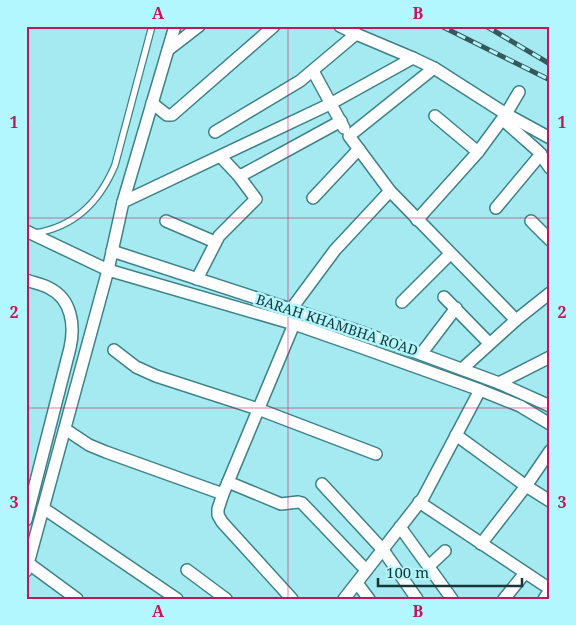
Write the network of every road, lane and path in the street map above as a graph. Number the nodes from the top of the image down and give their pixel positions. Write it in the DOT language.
graph roads {
  1 [pos="152,26"];
  2 [pos="175,26"];
  3 [pos="199,26"];
  4 [pos="274,26"];
  5 [pos="340,26"];
  6 [pos="356,34"];
  7 [pos="168,50"];
  8 [pos="413,58"];
  9 [pos="434,68"];
  10 [pos="312,71"];
  11 [pos="519,92"];
  12 [pos="152,103"];
  13 [pos="330,104"];
  14 [pos="435,116"];
  15 [pos="504,117"];
  16 [pos="341,121"];
  17 [pos="216,132"];
  18 [pos="349,136"];
  19 [pos="550,138"];
  20 [pos="359,149"];
  21 [pos="478,152"];
  22 [pos="541,154"];
  23 [pos="221,157"];
  24 [pos="550,168"];
  25 [pos="238,175"];
  26 [pos="390,191"];
  27 [pos="313,198"];
  28 [pos="123,202"];
  29 [pos="496,208"];
  30 [pos="417,220"];
  31 [pos="166,221"];
  32 [pos="531,221"];
  33 [pos="30,232"];
  34 [pos="550,240"];
  35 [pos="215,242"];
  36 [pos="112,251"];
  37 [pos="450,254"];
  38 [pos="108,270"];
  39 [pos="197,279"];
  40 [pos="26,280"];
  41 [pos="550,292"];
  42 [pos="444,297"];
  43 [pos="402,302"];
  44 [pos="292,308"];
  45 [pos="456,308"];
  46 [pos="516,320"];
  47 [pos="294,324"];
  48 [pos="489,343"];
  49 [pos="114,350"];
  50 [pos="421,354"];
  51 [pos="550,356"];
  52 [pos="462,369"];
  53 [pos="499,382"];
  54 [pos="480,390"];
  55 [pos="550,406"];
  56 [pos="258,409"];
  57 [pos="550,424"];
  58 [pos="65,429"];
  59 [pos="456,435"];
  60 [pos="550,451"];
  61 [pos="376,454"];
  62 [pos="228,482"];
  63 [pos="322,484"];
  64 [pos="526,486"];
  65 [pos="222,494"];
  66 [pos="550,501"];
  67 [pos="419,502"];
  68 [pos="43,508"];
  69 [pos="26,520"];
  70 [pos="400,527"];
  71 [pos="481,544"];
  72 [pos="382,550"];
  73 [pos="445,551"];
  74 [pos="429,566"];
  75 [pos="27,567"];
  76 [pos="187,570"];
  77 [pos="366,570"];
  78 [pos="525,573"];
  79 [pos="357,583"];
  80 [pos="550,590"];
  81 [pos="77,599"];
  82 [pos="177,599"];
  83 [pos="226,599"];
  84 [pos="292,599"];
  85 [pos="344,599"];
  86 [pos="369,599"];
  87 [pos="417,599"];
  88 [pos="452,599"];
  89 [pos="504,599"];
  90 [pos="544,599"];
  1 -- 33 [label="lane"];
  2 -- 7 [label="street"];
  3 -- 7 [label="street"];
  4 -- 12 [label="street"];
  5 -- 6 [label="street"];
  6 -- 8 [label="street"];
  6 -- 10 [label="street"];
  7 -- 12 [label="street"];
  8 -- 9 [label="street"];
  8 -- 13 [label="street"];
  9 -- 15 [label="street"];
  9 -- 18 [label="street"];
  10 -- 13 [label="street"];
  10 -- 17 [label="street"];
  11 -- 15 [label="street"];
  12 -- 28 [label="street"];
  13 -- 16 [label="street"];
  13 -- 23 [label="street"];
  14 -- 21 [label="street"];
  15 -- 19 [label="street"];
  15 -- 21 [label="street"];
  15 -- 22 [label="street"];
  16 -- 18 [label="street"];
  16 -- 25 [label="street"];
  18 -- 20 [label="street"];
  20 -- 26 [label="street"];
  20 -- 27 [label="street"];
  21 -- 30 [label="street"];
  22 -- 24 [label="street"];
  22 -- 29 [label="street"];
  23 -- 25 [label="street"];
  23 -- 28 [label="street"];
  25 -- 35 [label="street"];
  26 -- 30 [label="street"];
  26 -- 44 [label="street"];
  28 -- 36 [label="street"];
  30 -- 37 [label="street"];
  31 -- 35 [label="street"];
  32 -- 34 [label="street"];
  33 -- 38 [label="street, BARAH KHAMBHA ROAD"];
  35 -- 39 [label="street"];
  36 -- 38 [label="street"];
  36 -- 39 [label="street, BARAH KHAMBHA ROAD"];
  37 -- 43 [label="street"];
  37 -- 46 [label="street"];
  38 -- 47 [label="street, BARAH KHAMBHA ROAD"];
  38 -- 58 [label="street"];
  39 -- 44 [label="street, BARAH KHAMBHA ROAD"];
  40 -- 69 [label="street"];
  41 -- 46 [label="street"];
  42 -- 45 [label="street"];
  44 -- 50 [label="street, BARAH KHAMBHA ROAD"];
  45 -- 48 [label="street"];
  45 -- 50 [label="street"];
  46 -- 48 [label="street"];
  47 -- 54 [label="street, BARAH KHAMBHA ROAD"];
  47 -- 56 [label="street"];
  48 -- 52 [label="street"];
  49 -- 56 [label="street"];
  50 -- 52 [label="street, BARAH KHAMBHA ROAD"];
  51 -- 53 [label="street"];
  52 -- 53 [label="street, BARAH KHAMBHA ROAD"];
  53 -- 55 [label="street, BARAH KHAMBHA ROAD"];
  54 -- 57 [label="street, BARAH KHAMBHA ROAD"];
  54 -- 59 [label="street"];
  56 -- 61 [label="street"];
  56 -- 62 [label="street"];
  58 -- 65 [label="street"];
  58 -- 68 [label="street"];
  59 -- 64 [label="street"];
  59 -- 67 [label="street"];
  60 -- 64 [label="street"];
  62 -- 65 [label="street"];
  62 -- 77 [label="street"];
  63 -- 72 [label="street"];
  64 -- 66 [label="street"];
  64 -- 71 [label="street"];
  65 -- 84 [label="street"];
  67 -- 70 [label="street"];
  67 -- 71 [label="street"];
  68 -- 75 [label="street"];
  68 -- 82 [label="street"];
  70 -- 72 [label="street"];
  70 -- 74 [label="street"];
  71 -- 78 [label="street"];
  72 -- 77 [label="street"];
  72 -- 87 [label="street"];
  73 -- 74 [label="street"];
  74 -- 88 [label="street"];
  75 -- 81 [label="street"];
  76 -- 83 [label="street"];
  77 -- 79 [label="street"];
  78 -- 80 [label="street"];
  78 -- 89 [label="street"];
  79 -- 85 [label="street"];
  79 -- 86 [label="street"];
  80 -- 90 [label="street"];
}
